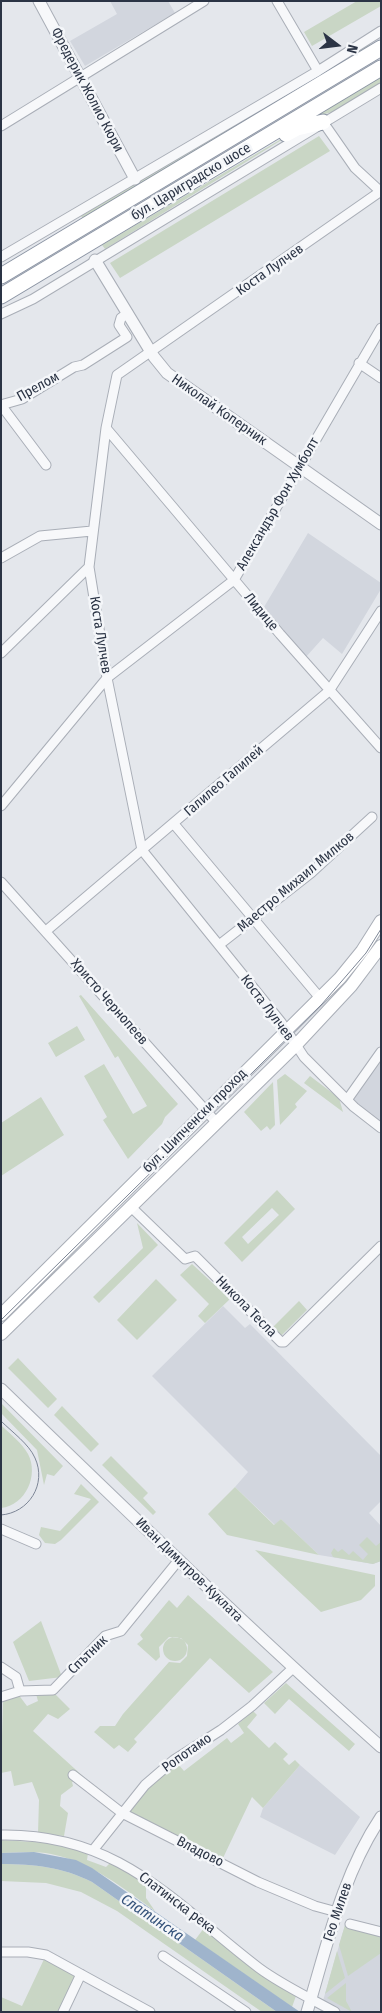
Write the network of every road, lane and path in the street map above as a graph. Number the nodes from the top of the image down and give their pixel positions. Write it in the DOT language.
graph roads {
  1 [pos="39,1"];
  2 [pos="204,1"];
  3 [pos="277,1"];
  4 [pos="381,31"];
  5 [pos="381,48"];
  6 [pos="381,68"];
  7 [pos="318,70"];
  8 [pos="81,77"];
  9 [pos="381,88"];
  10 [pos="323,122"];
  11 [pos="1,126"];
  12 [pos="230,158"];
  13 [pos="135,179"];
  14 [pos="380,191"];
  15 [pos="1,256"];
  16 [pos="95,260"];
  17 [pos="1,276"];
  18 [pos="1,296"];
  19 [pos="128,313"];
  20 [pos="1,314"];
  21 [pos="381,328"];
  22 [pos="150,350"];
  23 [pos="359,363"];
  24 [pos="381,378"];
  25 [pos="1,405"];
  26 [pos="106,428"];
  27 [pos="46,466"];
  28 [pos="300,467"];
  29 [pos="381,524"];
  30 [pos="92,531"];
  31 [pos="1,558"];
  32 [pos="89,567"];
  33 [pos="234,580"];
  34 [pos="381,612"];
  35 [pos="1,653"];
  36 [pos="107,678"];
  37 [pos="329,691"];
  38 [pos="381,748"];
  39 [pos="1,806"];
  40 [pos="372,817"];
  41 [pos="174,824"];
  42 [pos="142,850"];
  43 [pos="1,882"];
  44 [pos="252,920"];
  45 [pos="381,921"];
  46 [pos="46,931"];
  47 [pos="219,945"];
  48 [pos="381,946"];
  49 [pos="320,998"];
  50 [pos="287,1032"];
  51 [pos="295,1046"];
  52 [pos="381,1052"];
  53 [pos="347,1100"];
  54 [pos="205,1111"];
  55 [pos="216,1122"];
  56 [pos="381,1128"];
  57 [pos="130,1206"];
  58 [pos="381,1246"];
  59 [pos="1,1315"];
  60 [pos="1,1334"];
  61 [pos="1,1389"];
  62 [pos="1,1529"];
  63 [pos="36,1544"];
  64 [pos="178,1561"];
  65 [pos="1,1667"];
  66 [pos="292,1668"];
  67 [pos="20,1692"];
  68 [pos="1,1697"];
  69 [pos="381,1747"];
  70 [pos="72,1775"];
  71 [pos="122,1813"];
  72 [pos="381,1817"];
  73 [pos="1,1835"];
  74 [pos="94,1849"];
  75 [pos="337,1912"];
  76 [pos="350,1924"];
  77 [pos="381,1932"];
  78 [pos="1,1952"];
  79 [pos="163,1956"];
  80 [pos="81,1974"];
  81 [pos="134,2002"];
  82 [pos="309,2005"];
  83 [pos="63,2012"];
  84 [pos="131,2012"];
  85 [pos="150,2012"];
  86 [pos="246,2012"];
  87 [pos="335,2012"];
  1 -- 8 [label="street, Фредерик Жолио Кюри"];
  2 -- 8 [label="street"];
  3 -- 7 [label="street"];
  4 -- 7 [label="street"];
  5 -- 17 [label="highway, бул. Цариградско шосе"];
  6 -- 12 [label="highway, бул. Цариградско шосе"];
  7 -- 13 [label="street"];
  8 -- 11 [label="street"];
  8 -- 13 [label="street, Фредерик Жолио Кюри"];
  9 -- 10 [label="street, бул. Цариградско шосе"];
  10 -- 12 [label="highway"];
  10 -- 14 [label="street"];
  10 -- 16 [label="street, бул. Цариградско шосе"];
  12 -- 18 [label="highway, бул. Цариградско шосе"];
  13 -- 15 [label="street"];
  14 -- 22 [label="street, Коста Лулчев"];
  16 -- 19 [label="street, Николай Коперник"];
  16 -- 20 [label="street, бул. Цариградско шосе"];
  19 -- 22 [label="street, Николай Коперник"];
  19 -- 25 [label="street, Прелом"];
  21 -- 23 [label="street, Александър Фон Хумболт"];
  22 -- 26 [label="street, Коста Лулчев"];
  22 -- 28 [label="street, Николай Коперник"];
  23 -- 24 [label="street"];
  23 -- 28 [label="street, Александър Фон Хумболт"];
  25 -- 27 [label="street, Прелом"];
  26 -- 30 [label="street, Коста Лулчев"];
  26 -- 33 [label="street, Лидице"];
  28 -- 29 [label="street, Николай Коперник"];
  28 -- 33 [label="street, Александър Фон Хумболт"];
  30 -- 31 [label="street"];
  30 -- 32 [label="street, Коста Лулчев"];
  32 -- 35 [label="street"];
  32 -- 36 [label="street, Коста Лулчев"];
  33 -- 36 [label="street, Александър Фон Хумболт"];
  33 -- 37 [label="street, Лидице"];
  34 -- 37 [label="street, Галилео Галилей"];
  36 -- 39 [label="street, Александър Фон Хумболт"];
  36 -- 42 [label="street, Коста Лулчев"];
  37 -- 38 [label="street, Лидице"];
  37 -- 41 [label="street, Галилео Галилей"];
  40 -- 44 [label="street, Маестро Михаил Милков"];
  41 -- 42 [label="street, Галилео Галилей"];
  41 -- 44 [label="street"];
  42 -- 46 [label="street, Галилео Галилей"];
  42 -- 47 [label="street, Коста Лулчев"];
  43 -- 46 [label="street, Христо Чернопеев"];
  44 -- 47 [label="street, Маестро Михаил Милков"];
  44 -- 49 [label="street"];
  45 -- 49 [label="main road, бул. Шипченски проход"];
  46 -- 54 [label="street, Христо Чернопеев"];
  47 -- 50 [label="street, Коста Лулчев"];
  48 -- 51 [label="main road, бул. Шипченски проход"];
  49 -- 50 [label="main road, бул. Шипченски проход"];
  50 -- 51 [label="street, Коста Лулчев"];
  50 -- 54 [label="main road, бул. Шипченски проход"];
  51 -- 53 [label="street, Коста Лулчев"];
  51 -- 55 [label="main road, бул. Шипченски проход"];
  52 -- 53 [label="street"];
  53 -- 56 [label="street, Коста Лулчев"];
  54 -- 55 [label="street, Христо Чернопеев"];
  54 -- 59 [label="main road, бул. Шипченски проход"];
  55 -- 57 [label="main road, бул. Шипченски проход"];
  57 -- 58 [label="street, Никола Тесла"];
  57 -- 60 [label="main road, бул. Шипченски проход"];
  61 -- 64 [label="street, Иван Димитров-Куклата"];
  62 -- 63 [label="street"];
  64 -- 66 [label="street, Иван Димитров-Куклата"];
  64 -- 67 [label="street, Спътник"];
  65 -- 67 [label="street"];
  66 -- 69 [label="street, Иван Димитров-Куклата"];
  66 -- 71 [label="street, Ропотамо"];
  67 -- 68 [label="street, Спътник"];
  70 -- 71 [label="street, Владово"];
  71 -- 74 [label="street, Ропотамо"];
  71 -- 75 [label="street, Владово"];
  72 -- 75 [label="street, Гео Милев"];
  73 -- 74 [label="street, Слатинска река"];
  74 -- 82 [label="street, Слатинска река"];
  75 -- 82 [label="street, Гео Милев"];
  76 -- 77 [label="street"];
  78 -- 80 [label="street"];
  79 -- 86 [label="street"];
  80 -- 81 [label="street"];
  80 -- 83 [label="street"];
  81 -- 84 [label="street"];
  81 -- 85 [label="street"];
  82 -- 87 [label="street, Слатинска река"];
}
